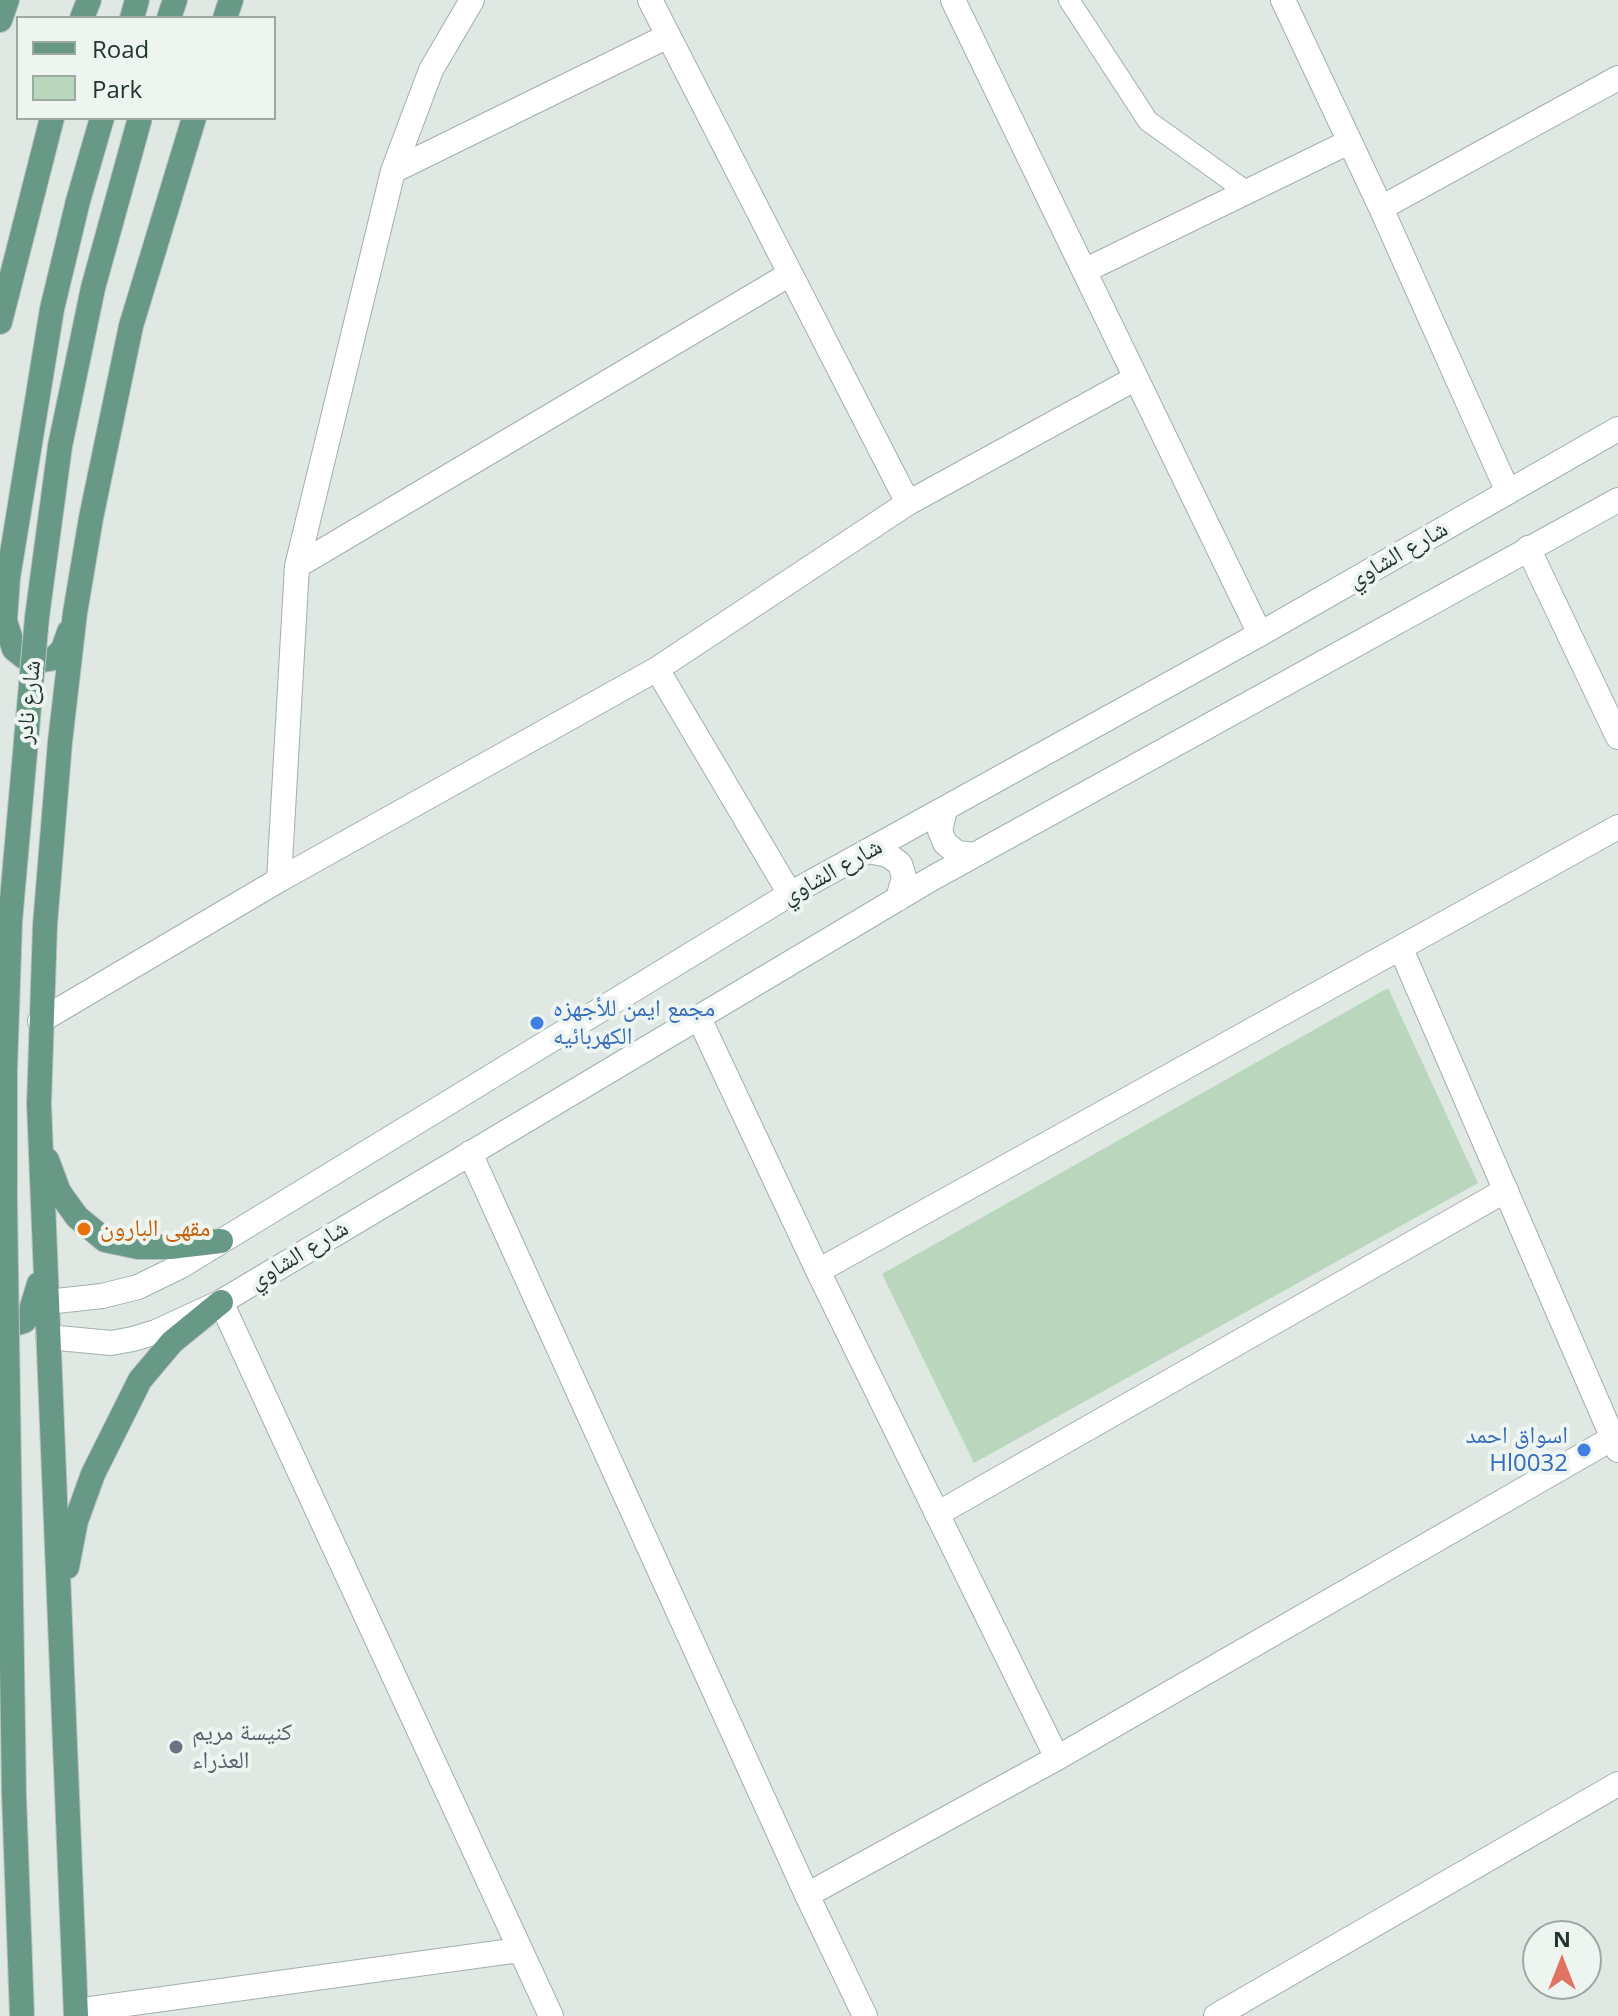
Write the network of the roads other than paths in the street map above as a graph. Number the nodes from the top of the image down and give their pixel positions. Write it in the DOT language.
graph roads {
  1 [pos="7,0"];
  2 [pos="472,0"];
  3 [pos="650,0"];
  4 [pos="953,0"];
  5 [pos="1069,0"];
  6 [pos="1283,0"];
  7 [pos="0,20"];
  8 [pos="668,36"];
  9 [pos="1618,78"];
  10 [pos="51,120"];
  11 [pos="101,120"];
  12 [pos="139,120"];
  13 [pos="193,120"];
  14 [pos="1349,142"];
  15 [pos="393,171"];
  16 [pos="1247,192"];
  17 [pos="1381,208"];
  18 [pos="1084,271"];
  19 [pos="790,274"];
  20 [pos="0,322"];
  21 [pos="1136,378"];
  22 [pos="1618,429"];
  23 [pos="1508,492"];
  24 [pos="1618,500"];
  25 [pos="908,503"];
  26 [pos="1528,548"];
  27 [pos="297,566"];
  28 [pos="75,613"];
  29 [pos="1260,634"];
  30 [pos="657,669"];
  31 [pos="1618,737"];
  32 [pos="945,809"];
  33 [pos="1618,827"];
  34 [pos="869,851"];
  35 [pos="975,855"];
  36 [pos="279,880"];
  37 [pos="790,894"];
  38 [pos="898,899"];
  39 [pos="1401,949"];
  40 [pos="699,1018"];
  41 [pos="40,1021"];
  42 [pos="39,1104"];
  43 [pos="470,1153"];
  44 [pos="1506,1190"];
  45 [pos="221,1241"];
  46 [pos="818,1271"];
  47 [pos="221,1302"];
  48 [pos="41,1303"];
  49 [pos="0,1306"];
  50 [pos="0,1328"];
  51 [pos="48,1337"];
  52 [pos="1615,1444"];
  53 [pos="937,1514"];
  54 [pos="59,1625"];
  55 [pos="0,1690"];
  56 [pos="1057,1758"];
  57 [pos="1618,1784"];
  58 [pos="14,1795"];
  59 [pos="807,1895"];
  60 [pos="519,1950"];
  61 [pos="76,2014"];
  62 [pos="22,2016"];
  63 [pos="551,2016"];
  64 [pos="865,2016"];
  65 [pos="1216,2016"];
  1 -- 7 [label="main road"];
  2 -- 15 [label="street"];
  3 -- 8 [label="street"];
  4 -- 18 [label="street"];
  5 -- 16 [label="lane"];
  6 -- 14 [label="street"];
  8 -- 15 [label="street"];
  8 -- 19 [label="street"];
  9 -- 17 [label="street"];
  10 -- 20 [label="main road"];
  11 -- 28 [label="main road"];
  12 -- 58 [label="main road, شارع نادر, bridge"];
  13 -- 28 [label="main road"];
  14 -- 16 [label="street"];
  14 -- 17 [label="street"];
  15 -- 27 [label="street"];
  16 -- 18 [label="street"];
  17 -- 23 [label="street"];
  18 -- 21 [label="street"];
  19 -- 25 [label="street"];
  19 -- 27 [label="street"];
  21 -- 25 [label="street"];
  21 -- 29 [label="street"];
  22 -- 23 [label="street, شارع الشاوي"];
  23 -- 29 [label="street, شارع الشاوي"];
  24 -- 26 [label="street, شارع الشاوي"];
  25 -- 30 [label="street"];
  26 -- 31 [label="street"];
  26 -- 35 [label="street, شارع الشاوي"];
  27 -- 36 [label="street"];
  28 -- 41 [label="main road"];
  29 -- 32 [label="street, شارع الشاوي"];
  30 -- 36 [label="street"];
  30 -- 37 [label="street"];
  32 -- 34 [label="street, شارع الشاوي"];
  32 -- 35 [label="street"];
  33 -- 39 [label="street"];
  34 -- 37 [label="street, شارع الشاوي"];
  34 -- 38 [label="street"];
  35 -- 38 [label="street, شارع الشاوي"];
  36 -- 41 [label="street"];
  37 -- 45 [label="street, شارع الشاوي"];
  38 -- 40 [label="street, شارع الشاوي"];
  39 -- 44 [label="street"];
  39 -- 46 [label="street"];
  40 -- 43 [label="street, شارع الشاوي"];
  40 -- 46 [label="street"];
  41 -- 42 [label="main road"];
  42 -- 45 [label="main road"];
  42 -- 48 [label="main road"];
  43 -- 47 [label="street, شارع الشاوي"];
  43 -- 59 [label="street"];
  44 -- 52 [label="street"];
  44 -- 53 [label="street"];
  45 -- 48 [label="street, شارع الشاوي"];
  46 -- 53 [label="street"];
  47 -- 51 [label="street, شارع الشاوي"];
  47 -- 54 [label="main road"];
  47 -- 60 [label="street"];
  48 -- 49 [label="main road"];
  48 -- 50 [label="main road"];
  48 -- 51 [label="main road"];
  50 -- 51 [label="main road"];
  51 -- 54 [label="main road"];
  52 -- 56 [label="street"];
  53 -- 56 [label="street"];
  54 -- 61 [label="main road"];
  55 -- 58 [label="main road, bridge"];
  56 -- 59 [label="street"];
  57 -- 65 [label="street"];
  58 -- 62 [label="main road, شارع نادر, bridge"];
  59 -- 64 [label="street"];
  60 -- 61 [label="street"];
  60 -- 63 [label="street"];
}
